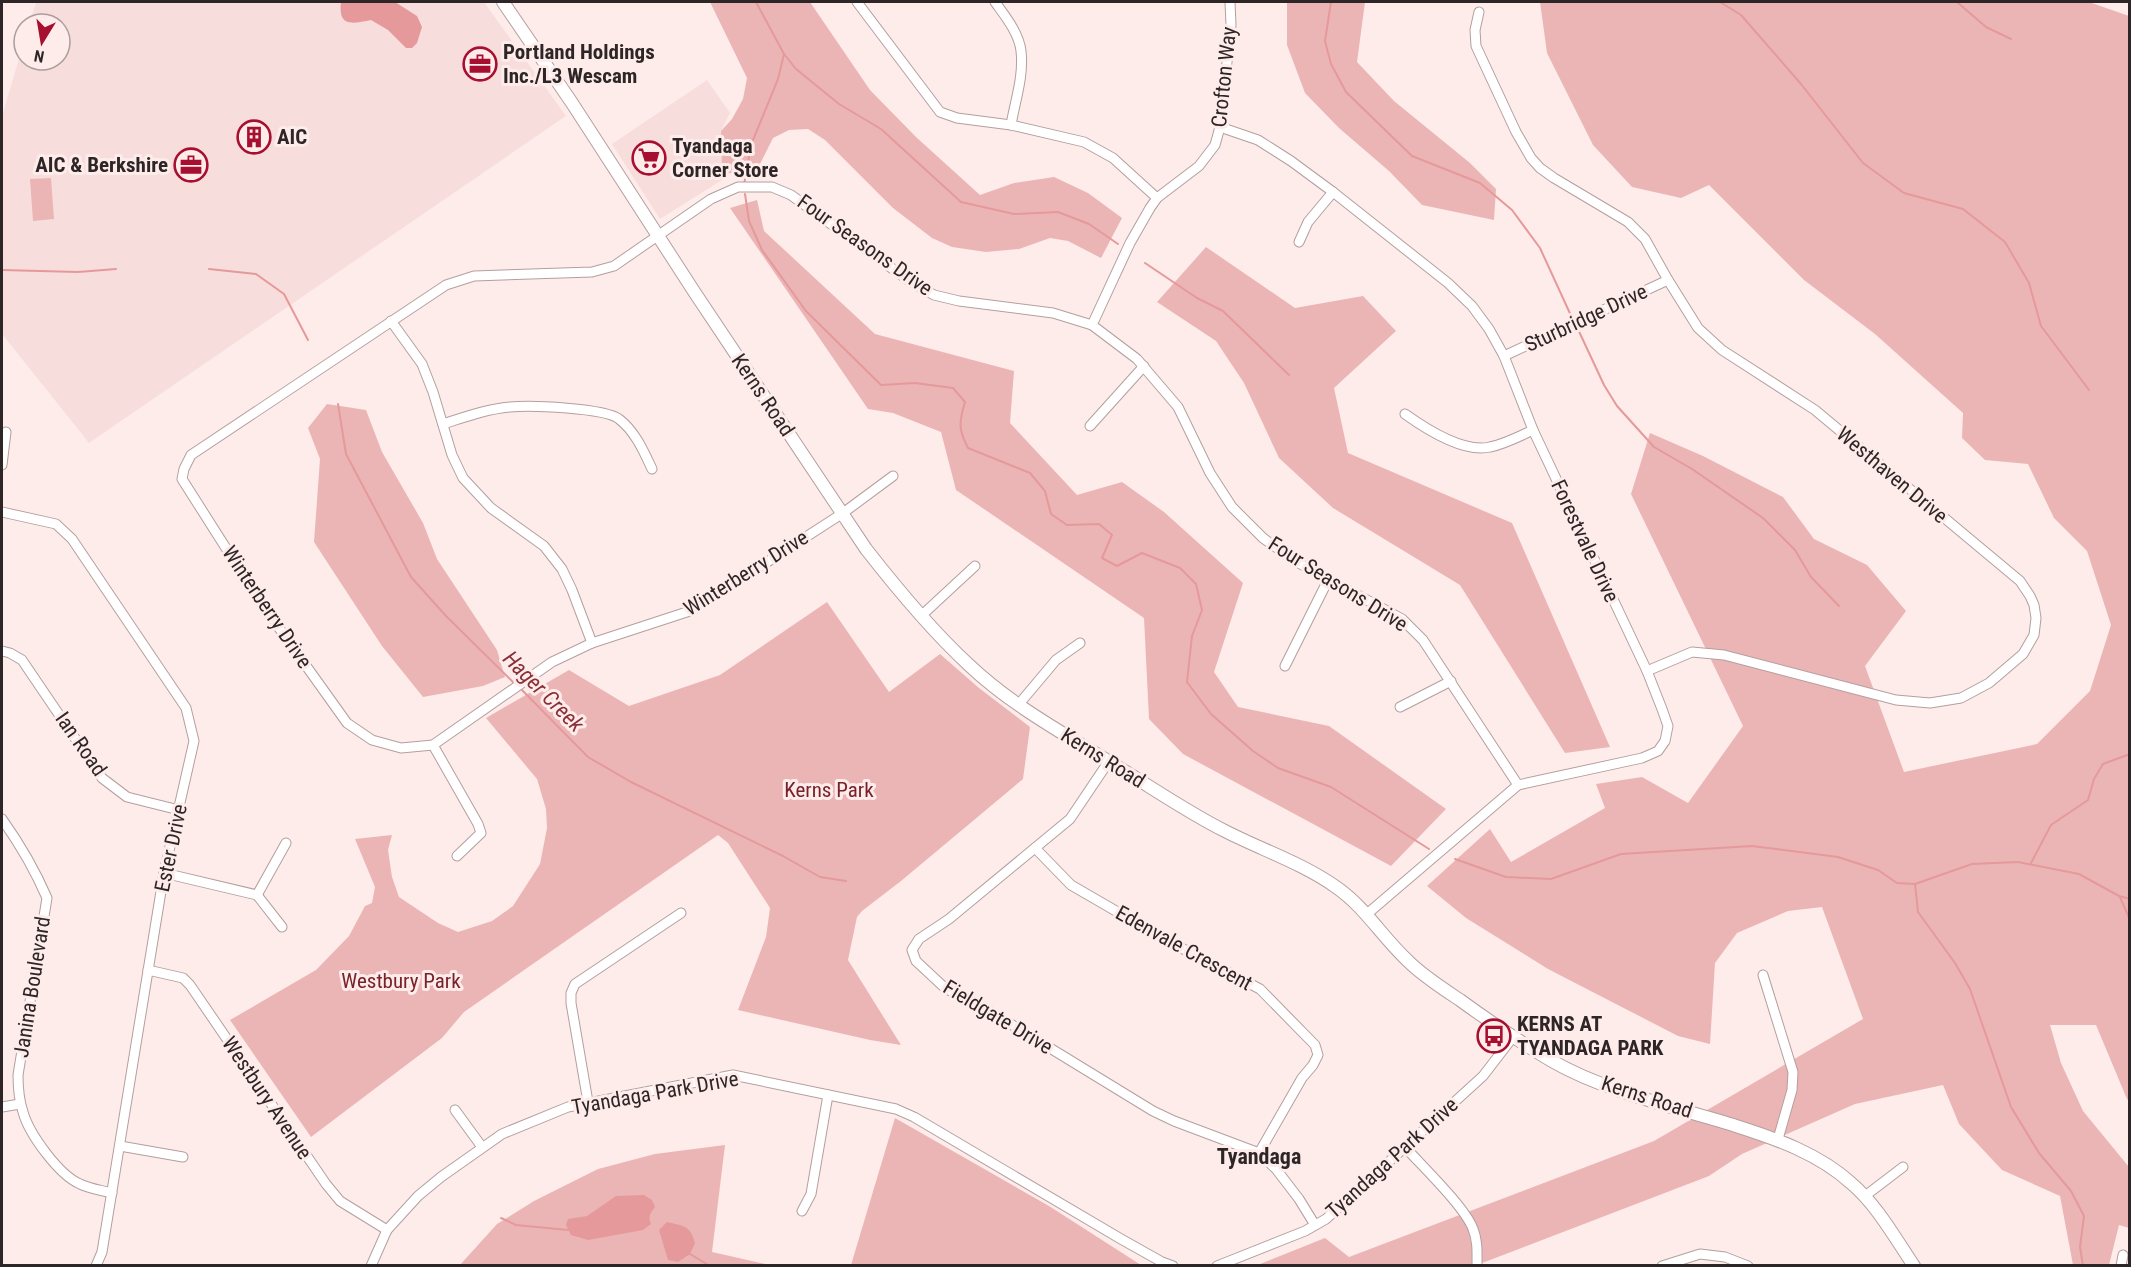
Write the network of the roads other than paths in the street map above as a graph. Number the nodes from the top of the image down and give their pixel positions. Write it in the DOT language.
graph roads {
  1 [pos="503,2"];
  2 [pos="857,2"];
  3 [pos="995,2"];
  4 [pos="1230,2"];
  5 [pos="1479,12"];
  6 [pos="1011,125"];
  7 [pos="1220,127"];
  8 [pos="1333,192"];
  9 [pos="1157,198"];
  10 [pos="658,237"];
  11 [pos="1299,242"];
  12 [pos="1668,280"];
  13 [pos="391,321"];
  14 [pos="1092,325"];
  15 [pos="1504,356"];
  16 [pos="1144,366"];
  17 [pos="1405,414"];
  18 [pos="443,424"];
  19 [pos="1090,426"];
  20 [pos="1533,430"];
  21 [pos="6,432"];
  22 [pos="2,465"];
  23 [pos="652,469"];
  24 [pos="893,476"];
  25 [pos="2,512"];
  26 [pos="843,513"];
  27 [pos="975,566"];
  28 [pos="1328,580"];
  29 [pos="921,616"];
  30 [pos="1080,643"];
  31 [pos="592,644"];
  32 [pos="2,651"];
  33 [pos="1285,666"];
  34 [pos="1647,671"];
  35 [pos="1451,681"];
  36 [pos="1019,704"];
  37 [pos="1400,707"];
  38 [pos="433,745"];
  39 [pos="1109,761"];
  40 [pos="1518,785"];
  41 [pos="180,810"];
  42 [pos="2,819"];
  43 [pos="286,843"];
  44 [pos="1035,848"];
  45 [pos="457,856"];
  46 [pos="164,873"];
  47 [pos="257,895"];
  48 [pos="681,913"];
  49 [pos="1367,914"];
  50 [pos="282,927"];
  51 [pos="148,970"];
  52 [pos="1763,975"];
  53 [pos="1513,1037"];
  54 [pos="828,1095"];
  55 [pos="588,1102"];
  56 [pos="20,1104"];
  57 [pos="2,1107"];
  58 [pos="455,1110"];
  59 [pos="1778,1139"];
  60 [pos="120,1146"];
  61 [pos="482,1147"];
  62 [pos="1405,1147"];
  63 [pos="1258,1153"];
  64 [pos="183,1157"];
  65 [pos="1903,1167"];
  66 [pos="112,1193"];
  67 [pos="1865,1196"];
  68 [pos="802,1211"];
  69 [pos="1315,1225"];
  70 [pos="387,1230"];
  71 [pos="2123,1255"];
  72 [pos="96,1266"];
  73 [pos="371,1266"];
  74 [pos="1173,1266"];
  75 [pos="1218,1266"];
  76 [pos="1477,1266"];
  77 [pos="1662,1266"];
  78 [pos="1748,1266"];
  79 [pos="1914,1266"];
  80 [pos="2121,1266"];
  1 -- 10 [label="street, Kerns Road"];
  2 -- 6 [label="street"];
  3 -- 6 [label="street"];
  4 -- 7 [label="street, Crofton Way"];
  5 -- 12 [label="street, Westhaven Drive"];
  6 -- 9 [label="street"];
  7 -- 8 [label="street, Forestvale Drive"];
  7 -- 9 [label="street, Crofton Way"];
  8 -- 11 [label="street"];
  8 -- 15 [label="street, Forestvale Drive"];
  9 -- 14 [label="street, Crofton Way"];
  10 -- 13 [label="street, Winterberry Drive"];
  10 -- 14 [label="street, Four Seasons Drive"];
  10 -- 26 [label="street, Kerns Road"];
  12 -- 15 [label="street, Sturbridge Drive"];
  12 -- 34 [label="street, Westhaven Drive"];
  13 -- 18 [label="street"];
  13 -- 38 [label="street, Winterberry Drive"];
  14 -- 16 [label="street, Four Seasons Drive"];
  15 -- 20 [label="street, Forestvale Drive"];
  16 -- 19 [label="street"];
  16 -- 28 [label="street, Four Seasons Drive"];
  17 -- 20 [label="street"];
  18 -- 23 [label="street"];
  18 -- 31 [label="street"];
  20 -- 34 [label="street, Forestvale Drive"];
  21 -- 22 [label="street"];
  24 -- 26 [label="street, Winterberry Drive"];
  25 -- 41 [label="street, Ester Drive"];
  26 -- 29 [label="street, Kerns Road"];
  26 -- 31 [label="street, Winterberry Drive"];
  27 -- 29 [label="street"];
  28 -- 33 [label="street"];
  28 -- 35 [label="street, Four Seasons Drive"];
  29 -- 36 [label="street, Kerns Road"];
  30 -- 36 [label="street"];
  31 -- 38 [label="street, Winterberry Drive"];
  32 -- 41 [label="street, Ian Road"];
  34 -- 40 [label="street, Forestvale Drive"];
  35 -- 37 [label="street"];
  35 -- 40 [label="street, Four Seasons Drive"];
  36 -- 39 [label="street, Kerns Road"];
  38 -- 45 [label="street"];
  39 -- 44 [label="street, Fieldgate Drive"];
  39 -- 49 [label="street, Kerns Road"];
  40 -- 49 [label="street, Forestvale Drive"];
  41 -- 46 [label="street, Ester Drive"];
  42 -- 56 [label="street, Janina Boulevard"];
  43 -- 47 [label="street"];
  44 -- 63 [label="street, Edenvale Crescent"];
  44 -- 63 [label="street, Fieldgate Drive"];
  46 -- 47 [label="street"];
  46 -- 51 [label="street, Ester Drive"];
  47 -- 50 [label="street"];
  48 -- 55 [label="street"];
  49 -- 53 [label="street, Kerns Road"];
  51 -- 60 [label="street, Ester Drive"];
  51 -- 70 [label="street, Westbury Avenue"];
  52 -- 59 [label="street"];
  53 -- 59 [label="street, Kerns Road"];
  53 -- 62 [label="street, Tyandaga Park Drive"];
  54 -- 55 [label="street, Tyandaga Park Drive"];
  54 -- 68 [label="street"];
  54 -- 74 [label="street, Tyandaga Park Drive"];
  55 -- 61 [label="street, Tyandaga Park Drive"];
  56 -- 57 [label="street"];
  56 -- 66 [label="street, Janina Boulevard"];
  58 -- 61 [label="street"];
  59 -- 67 [label="street, Kerns Road"];
  60 -- 64 [label="street"];
  60 -- 66 [label="street, Ester Drive"];
  61 -- 70 [label="street, Tyandaga Park Drive"];
  62 -- 69 [label="street, Tyandaga Park Drive"];
  62 -- 76 [label="street"];
  63 -- 69 [label="street, Fieldgate Drive"];
  65 -- 67 [label="street"];
  66 -- 72 [label="street, Ester Drive"];
  67 -- 79 [label="street, Kerns Road"];
  69 -- 75 [label="street, Tyandaga Park Drive"];
  70 -- 73 [label="street, Tyandaga Park Drive"];
  71 -- 80 [label="street"];
  77 -- 78 [label="street"];
}
